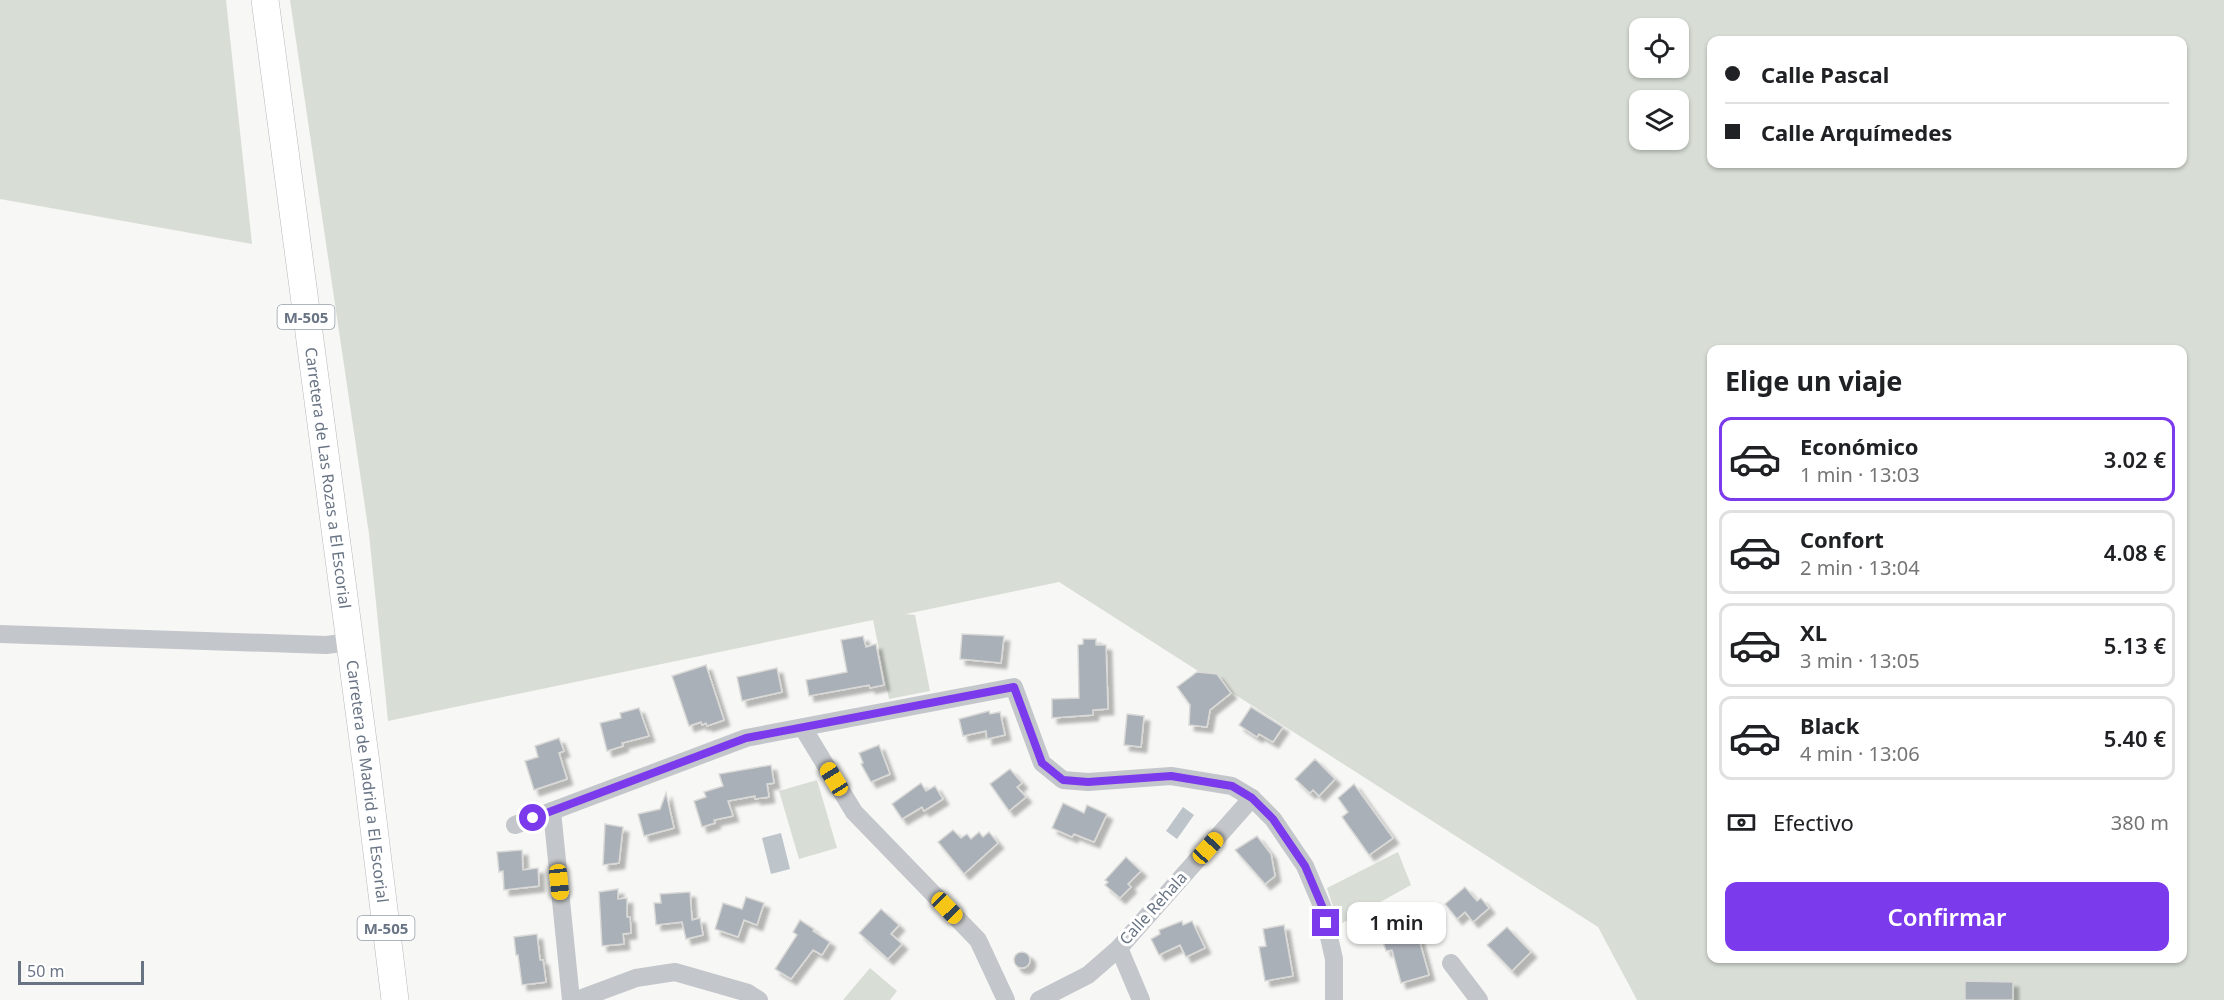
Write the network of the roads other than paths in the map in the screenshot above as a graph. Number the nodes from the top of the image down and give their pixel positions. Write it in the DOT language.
graph roads {
  1 [pos="265,0"];
  2 [pos="0,634"];
  3 [pos="349,638"];
  4 [pos="802,728"];
  5 [pos="1252,798"];
  6 [pos="552,811"];
  7 [pos="515,825"];
  8 [pos="1119,948"];
  9 [pos="1451,963"];
  10 [pos="395,1000"];
  11 [pos="571,1000"];
  12 [pos="576,1000"];
  13 [pos="759,1000"];
  14 [pos="1006,1000"];
  15 [pos="1039,1000"];
  16 [pos="1142,1000"];
  17 [pos="1334,1000"];
  18 [pos="1479,1000"];
  1 -- 3 [label="highway, Carretera de Las Rozas a El Escorial / M-505"];
  2 -- 3 [label="street"];
  3 -- 10 [label="highway, Carretera de Madrid a El Escorial / M-505"];
  4 -- 5 [label="street"];
  4 -- 6 [label="street"];
  4 -- 14 [label="street"];
  5 -- 8 [label="street, Calle Rehala"];
  5 -- 17 [label="street"];
  6 -- 7 [label="street"];
  6 -- 11 [label="street"];
  8 -- 15 [label="street, Calle Rehala"];
  8 -- 16 [label="street"];
  9 -- 18 [label="street"];
  12 -- 13 [label="street"];
}
